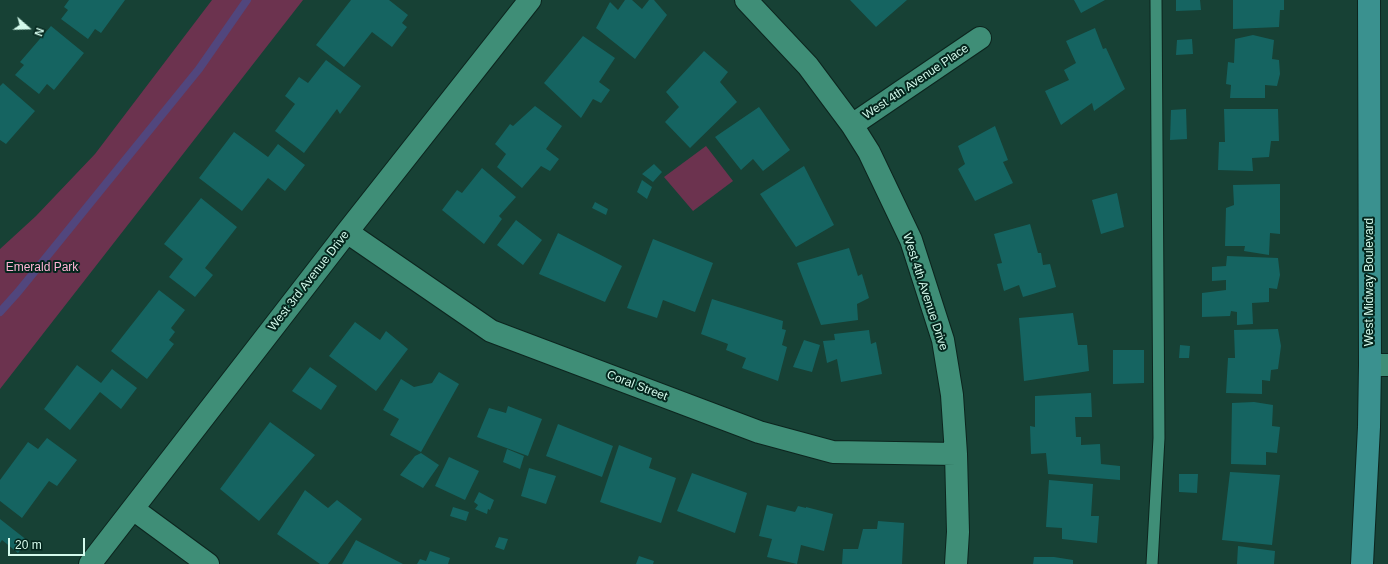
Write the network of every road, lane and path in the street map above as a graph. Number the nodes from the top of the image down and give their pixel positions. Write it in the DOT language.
graph roads {
  1 [pos="530,0"];
  2 [pos="746,0"];
  3 [pos="1156,0"];
  4 [pos="1369,0"];
  5 [pos="980,38"];
  6 [pos="852,125"];
  7 [pos="347,232"];
  8 [pos="1379,365"];
  9 [pos="956,454"];
  10 [pos="132,509"];
  11 [pos="90,564"];
  12 [pos="208,564"];
  13 [pos="956,564"];
  14 [pos="1152,564"];
  15 [pos="1362,564"];
  1 -- 7 [label="street, West 3rd Avenue Drive"];
  2 -- 6 [label="street, West 4th Avenue Drive"];
  3 -- 14 [label="lane"];
  4 -- 8 [label="main road, West Midway Boulevard"];
  5 -- 6 [label="street, West 4th Avenue Place"];
  6 -- 9 [label="street, West 4th Avenue Drive"];
  7 -- 9 [label="street, Coral Street"];
  7 -- 10 [label="street, West 3rd Avenue Drive"];
  8 -- 15 [label="main road, West Midway Boulevard"];
  9 -- 13 [label="street, West 4th Avenue Drive"];
  10 -- 11 [label="street, West 3rd Avenue Drive"];
  10 -- 12 [label="street"];
}
